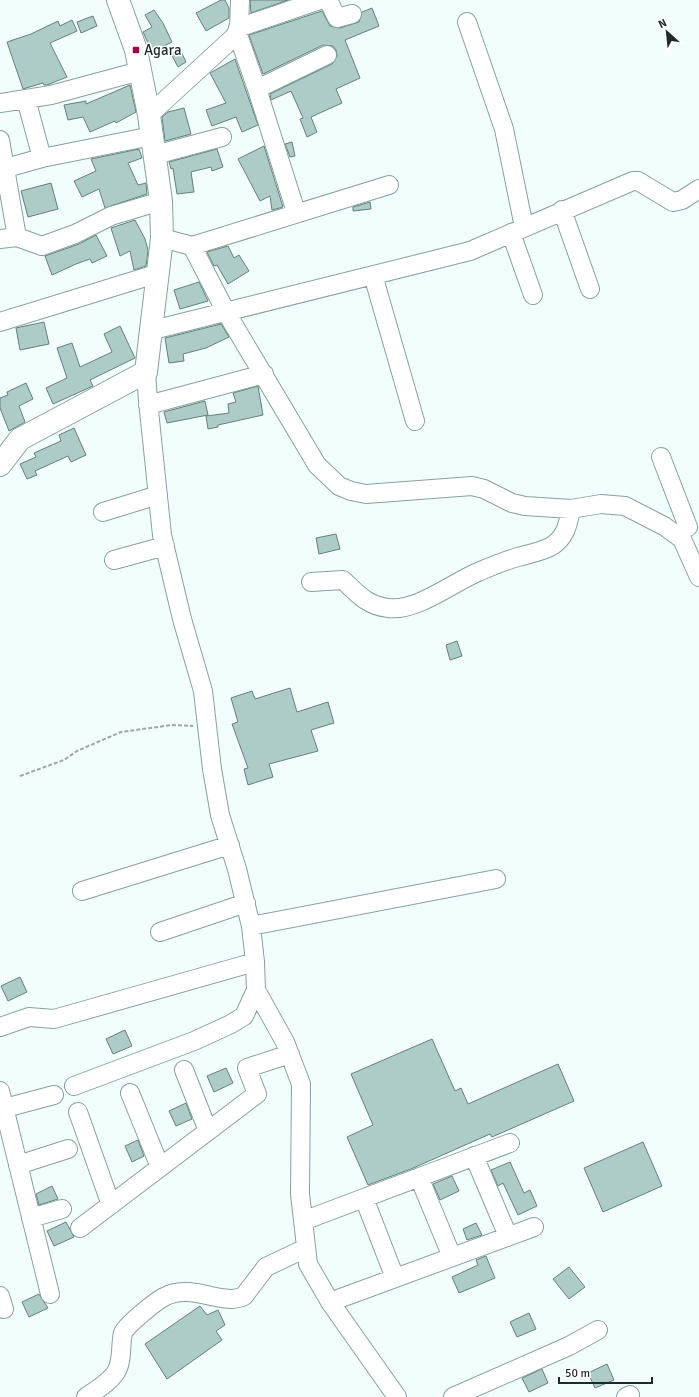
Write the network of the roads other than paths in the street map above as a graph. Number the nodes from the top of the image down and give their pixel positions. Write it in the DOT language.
graph roads {
  1 [pos="118,0"];
  2 [pos="240,0"];
  3 [pos="320,0"];
  4 [pos="328,0"];
  5 [pos="352,14"];
  6 [pos="467,22"];
  7 [pos="238,30"];
  8 [pos="328,55"];
  9 [pos="140,71"];
  10 [pos="257,89"];
  11 [pos="26,100"];
  12 [pos="0,103"];
  13 [pos="149,115"];
  14 [pos="222,137"];
  15 [pos="0,140"];
  16 [pos="153,145"];
  17 [pos="42,158"];
  18 [pos="6,168"];
  19 [pos="389,185"];
  20 [pos="699,189"];
  21 [pos="161,201"];
  22 [pos="562,210"];
  23 [pos="296,212"];
  24 [pos="518,230"];
  25 [pos="8,238"];
  26 [pos="162,238"];
  27 [pos="192,246"];
  28 [pos="159,274"];
  29 [pos="373,275"];
  30 [pos="590,289"];
  31 [pos="533,295"];
  32 [pos="226,312"];
  33 [pos="0,322"];
  34 [pos="153,330"];
  35 [pos="146,372"];
  36 [pos="264,374"];
  37 [pos="148,404"];
  38 [pos="414,421"];
  39 [pos="20,439"];
  40 [pos="0,448"];
  41 [pos="661,457"];
  42 [pos="0,465"];
  43 [pos="158,495"];
  44 [pos="571,509"];
  45 [pos="103,512"];
  46 [pos="687,527"];
  47 [pos="165,546"];
  48 [pos="114,560"];
  49 [pos="699,577"];
  50 [pos="311,582"];
  51 [pos="230,845"];
  52 [pos="496,879"];
  53 [pos="82,891"];
  54 [pos="246,903"];
  55 [pos="251,926"];
  56 [pos="160,932"];
  57 [pos="255,962"];
  58 [pos="256,990"];
  59 [pos="0,1027"];
  60 [pos="290,1054"];
  61 [pos="184,1070"];
  62 [pos="74,1086"];
  63 [pos="0,1091"];
  64 [pos="130,1093"];
  65 [pos="54,1095"];
  66 [pos="5,1108"];
  67 [pos="78,1112"];
  68 [pos="208,1131"];
  69 [pos="510,1143"];
  70 [pos="68,1149"];
  71 [pos="474,1156"];
  72 [pos="18,1165"];
  73 [pos="160,1167"];
  74 [pos="419,1177"];
  75 [pos="364,1198"];
  76 [pos="111,1205"];
  77 [pos="62,1209"];
  78 [pos="31,1218"];
  79 [pos="303,1221"];
  80 [pos="534,1227"];
  81 [pos="80,1228"];
  82 [pos="508,1236"];
  83 [pos="306,1248"];
  84 [pos="452,1257"];
  85 [pos="395,1278"];
  86 [pos="50,1294"];
  87 [pos="330,1302"];
  88 [pos="598,1330"];
  89 [pos="86,1397"];
  90 [pos="397,1397"];
  91 [pos="453,1397"];
  1 -- 9 [label="main road"];
  2 -- 7 [label="street"];
  3 -- 7 [label="street"];
  4 -- 5 [label="street"];
  6 -- 24 [label="street"];
  7 -- 10 [label="street"];
  7 -- 13 [label="street"];
  8 -- 10 [label="street"];
  9 -- 11 [label="street"];
  9 -- 13 [label="main road"];
  10 -- 23 [label="street"];
  11 -- 12 [label="street"];
  11 -- 17 [label="street"];
  13 -- 16 [label="main road"];
  14 -- 16 [label="street"];
  15 -- 18 [label="street"];
  16 -- 17 [label="street"];
  16 -- 21 [label="main road"];
  17 -- 18 [label="street"];
  18 -- 25 [label="street"];
  19 -- 23 [label="street"];
  20 -- 22 [label="street"];
  21 -- 25 [label="street"];
  21 -- 26 [label="main road"];
  22 -- 24 [label="street"];
  22 -- 30 [label="street"];
  23 -- 27 [label="street"];
  24 -- 29 [label="street"];
  24 -- 31 [label="street"];
  26 -- 27 [label="street"];
  26 -- 28 [label="main road"];
  27 -- 32 [label="street"];
  28 -- 33 [label="street"];
  28 -- 34 [label="main road"];
  29 -- 32 [label="street"];
  29 -- 38 [label="street"];
  32 -- 34 [label="street"];
  32 -- 36 [label="street"];
  34 -- 35 [label="main road"];
  35 -- 37 [label="street"];
  35 -- 39 [label="main road"];
  36 -- 37 [label="street"];
  36 -- 44 [label="street"];
  37 -- 43 [label="street"];
  39 -- 40 [label="street"];
  39 -- 42 [label="main road"];
  41 -- 46 [label="street"];
  43 -- 45 [label="street"];
  43 -- 47 [label="street"];
  44 -- 46 [label="street"];
  44 -- 50 [label="street"];
  46 -- 49 [label="street"];
  47 -- 48 [label="street"];
  47 -- 51 [label="street"];
  51 -- 53 [label="street"];
  51 -- 54 [label="street"];
  52 -- 55 [label="street"];
  54 -- 55 [label="street"];
  54 -- 56 [label="street"];
  55 -- 57 [label="street"];
  57 -- 58 [label="street"];
  57 -- 59 [label="street"];
  58 -- 60 [label="street"];
  58 -- 62 [label="street"];
  60 -- 68 [label="street"];
  60 -- 79 [label="street"];
  61 -- 68 [label="street"];
  63 -- 66 [label="street"];
  64 -- 73 [label="street"];
  65 -- 66 [label="street"];
  66 -- 72 [label="street"];
  67 -- 76 [label="street"];
  68 -- 73 [label="street"];
  69 -- 71 [label="street"];
  70 -- 72 [label="street"];
  71 -- 74 [label="street"];
  71 -- 82 [label="street"];
  72 -- 78 [label="street"];
  73 -- 76 [label="street"];
  74 -- 75 [label="street"];
  74 -- 84 [label="street"];
  75 -- 79 [label="street"];
  75 -- 85 [label="street"];
  76 -- 81 [label="street"];
  77 -- 78 [label="street"];
  78 -- 86 [label="street"];
  79 -- 83 [label="street"];
  80 -- 82 [label="street"];
  82 -- 84 [label="street"];
  83 -- 87 [label="street"];
  83 -- 89 [label="street"];
  84 -- 85 [label="street"];
  85 -- 87 [label="street"];
  87 -- 90 [label="street"];
  88 -- 91 [label="street"];
}
